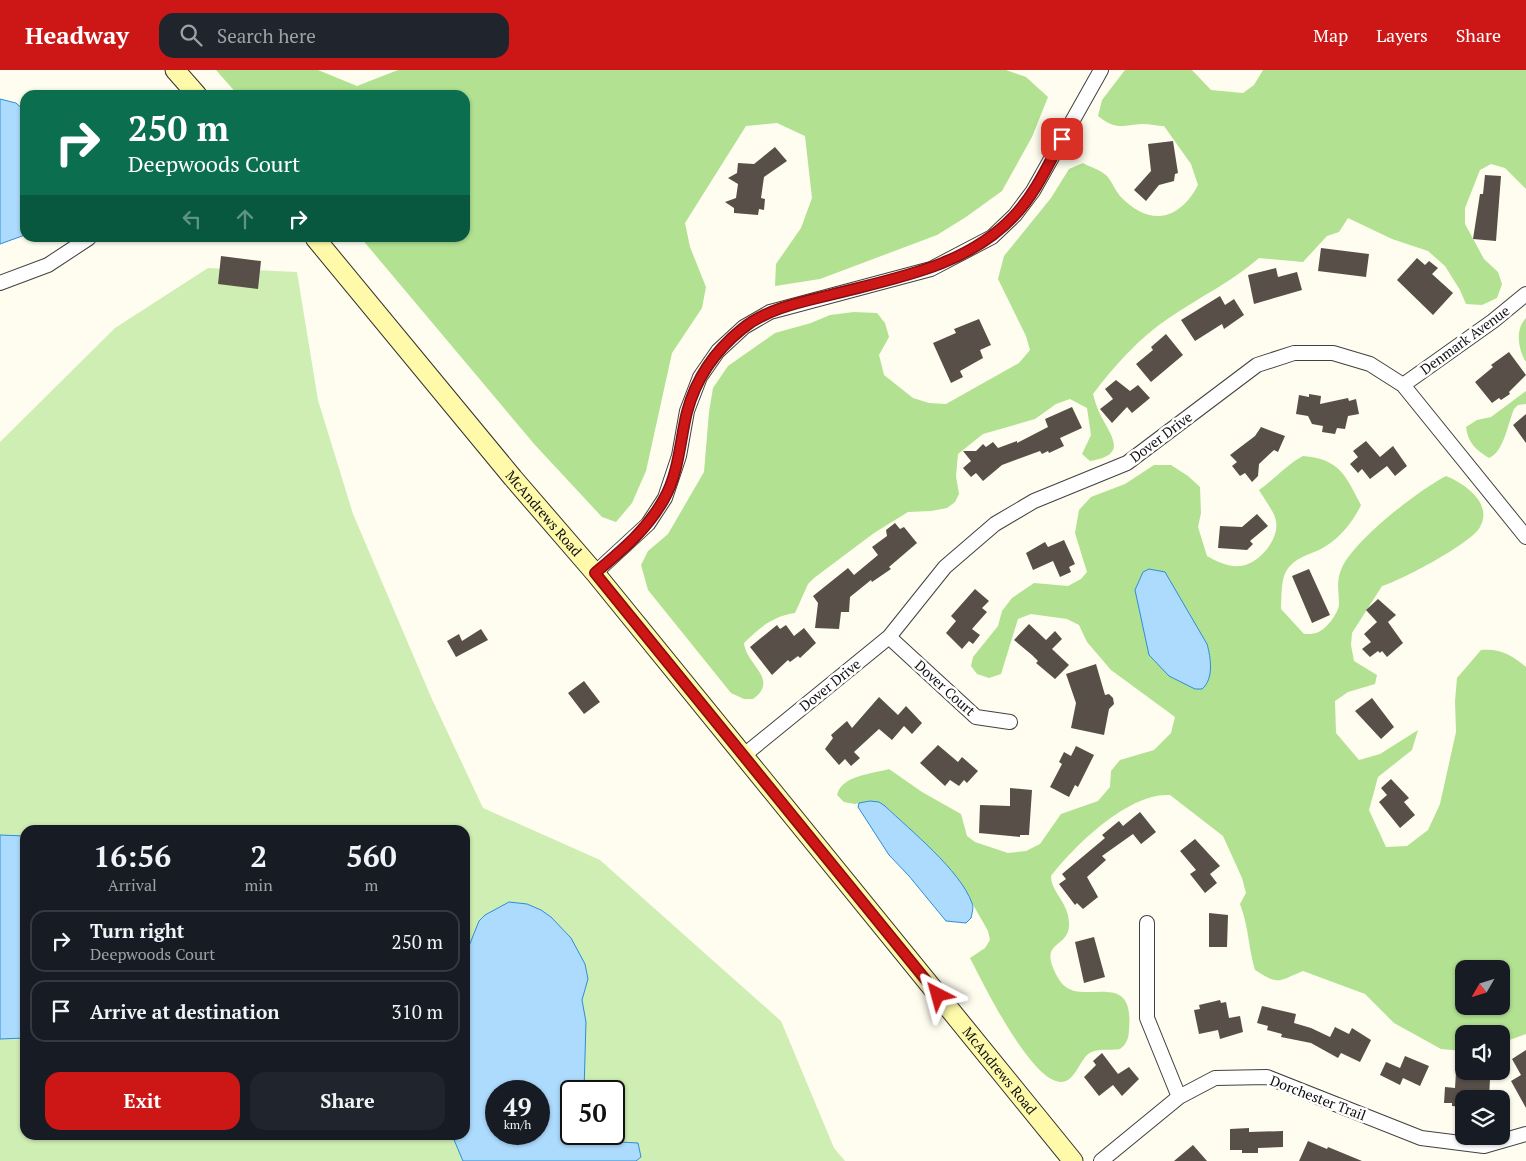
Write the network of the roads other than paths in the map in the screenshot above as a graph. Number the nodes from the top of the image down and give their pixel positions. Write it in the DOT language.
graph roads {
  1 [pos="175,70"];
  2 [pos="1101,70"];
  3 [pos="192,90"];
  4 [pos="83,242"];
  5 [pos="318,242"];
  6 [pos="0,283"];
  7 [pos="1526,294"];
  8 [pos="1403,385"];
  9 [pos="1526,537"];
  10 [pos="595,573"];
  11 [pos="888,637"];
  12 [pos="1010,722"];
  13 [pos="744,756"];
  14 [pos="1148,922"];
  15 [pos="1179,1097"];
  16 [pos="1526,1134"];
  17 [pos="1073,1161"];
  18 [pos="1101,1161"];
  1 -- 3 [label="main road"];
  2 -- 10 [label="street"];
  4 -- 6 [label="street"];
  5 -- 10 [label="main road, McAndrews Road"];
  7 -- 8 [label="street, Denmark Avenue"];
  8 -- 9 [label="street, Dover Drive"];
  8 -- 11 [label="street, Dover Drive"];
  10 -- 13 [label="main road, McAndrews Road"];
  11 -- 12 [label="street, Dover Court"];
  11 -- 13 [label="street, Dover Drive"];
  13 -- 17 [label="main road, McAndrews Road"];
  14 -- 15 [label="street"];
  15 -- 16 [label="street, Dorchester Trail"];
  15 -- 18 [label="street, Dorchester Trail"];
}
